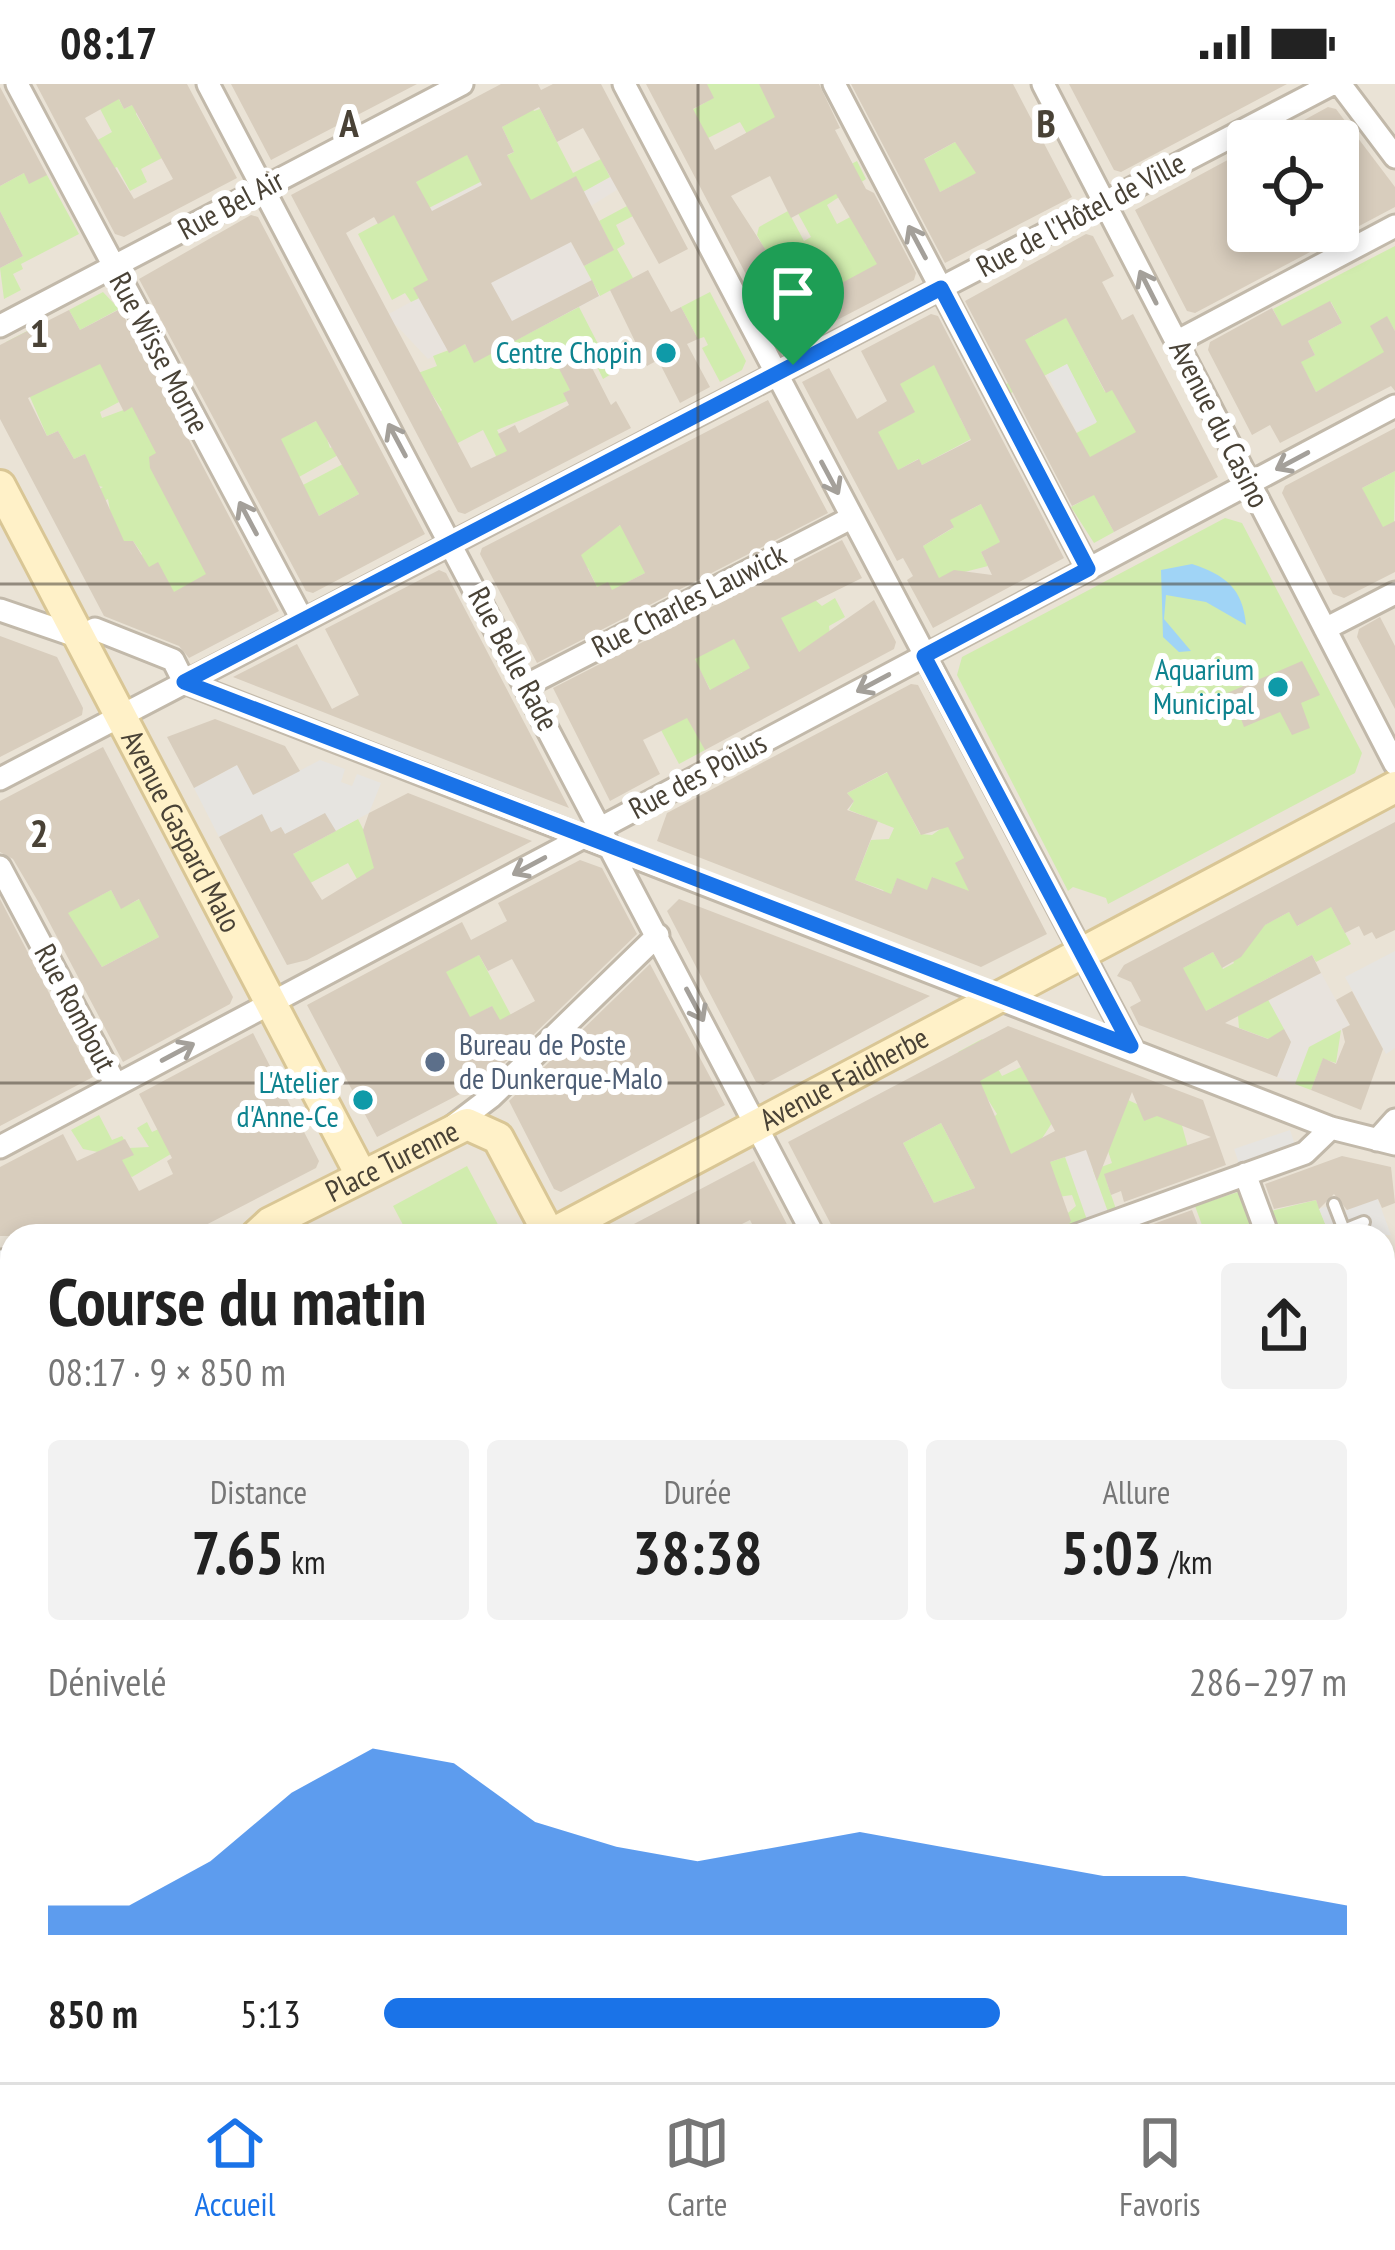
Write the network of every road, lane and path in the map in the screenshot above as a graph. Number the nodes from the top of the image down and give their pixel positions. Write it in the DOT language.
graph roads {
  1 [pos="17,84"];
  2 [pos="208,84"];
  3 [pos="462,84"];
  4 [pos="624,84"];
  5 [pos="834,84"];
  6 [pos="1043,84"];
  7 [pos="1336,84"];
  8 [pos="1395,157"];
  9 [pos="263,188"];
  10 [pos="1104,203"];
  11 [pos="1395,226"];
  12 [pos="112,267"];
  13 [pos="941,288"];
  14 [pos="0,326"];
  15 [pos="1177,342"];
  16 [pos="776,374"];
  17 [pos="1395,406"];
  18 [pos="1250,484"];
  19 [pos="0,486"];
  20 [pos="851,518"];
  21 [pos="452,543"];
  22 [pos="1088,569"];
  23 [pos="1395,593"];
  24 [pos="0,610"];
  25 [pos="303,621"];
  26 [pos="1325,629"];
  27 [pos="79,637"];
  28 [pos="924,656"];
  29 [pos="184,682"];
  30 [pos="526,685"];
  31 [pos="120,716"];
  32 [pos="1395,764"];
  33 [pos="0,778"];
  34 [pos="1395,787"];
  35 [pos="592,832"];
  36 [pos="613,849"];
  37 [pos="0,867"];
  38 [pos="675,872"];
  39 [pos="642,905"];
  40 [pos="658,934"];
  41 [pos="1080,953"];
  42 [pos="999,996"];
  43 [pos="271,1003"];
  44 [pos="1131,1046"];
  45 [pos="116,1085"];
  46 [pos="1395,1120"];
  47 [pos="757,1125"];
  48 [pos="451,1128"];
  49 [pos="1331,1128"];
  50 [pos="1386,1142"];
  51 [pos="0,1147"];
  52 [pos="1245,1174"];
  53 [pos="361,1175"];
  54 [pos="1334,1204"];
  55 [pos="1364,1222"];
  56 [pos="274,1224"];
  57 [pos="544,1224"];
  58 [pos="571,1224"];
  59 [pos="808,1224"];
  60 [pos="1108,1224"];
  61 [pos="1264,1224"];
  62 [pos="1342,1224"];
  63 [pos="1359,1224"];
  1 -- 12 [label="street, Rue Wisse Morne"];
  2 -- 9 [label="street, Rue Belle Rade"];
  3 -- 9 [label="street, Rue Bel Air"];
  4 -- 16 [label="street"];
  13 -- 5 [label="street, one-way"];
  6 -- 10 [label="street, Avenue du Casino"];
  7 -- 8 [label="street"];
  7 -- 10 [label="street, Rue de l'Hôtel de Ville"];
  9 -- 12 [label="street, Rue Bel Air"];
  21 -- 9 [label="street, Rue Belle Rade, one-way"];
  10 -- 13 [label="street, Rue de l'Hôtel de Ville"];
  15 -- 10 [label="street, Avenue du Casino, one-way"];
  11 -- 15 [label="street"];
  12 -- 14 [label="street, Rue Bel Air"];
  25 -- 12 [label="street, Rue Wisse Morne, one-way"];
  13 -- 16 [label="street, Rue de l'Hôtel de Ville"];
  13 -- 22 [label="street"];
  15 -- 18 [label="street, Avenue du Casino"];
  16 -- 20 [label="street, one-way"];
  16 -- 21 [label="street, Rue de l'Hôtel de Ville"];
  17 -- 18 [label="street, Rue des Poilus, one-way"];
  18 -- 22 [label="street, Rue des Poilus"];
  18 -- 26 [label="street, Avenue du Casino"];
  19 -- 27 [label="street, Avenue Gaspard Malo"];
  20 -- 28 [label="street"];
  20 -- 30 [label="street, Rue Charles Lauwick"];
  21 -- 25 [label="street, Rue de l'Hôtel de Ville"];
  21 -- 30 [label="street, Rue Belle Rade"];
  22 -- 28 [label="street, Rue des Poilus"];
  23 -- 26 [label="street"];
  24 -- 27 [label="street"];
  25 -- 29 [label="street, Rue de l'Hôtel de Ville"];
  26 -- 32 [label="street, Avenue du Casino"];
  27 -- 29 [label="street"];
  27 -- 31 [label="street, Avenue Gaspard Malo"];
  28 -- 35 [label="street, Rue des Poilus, one-way"];
  28 -- 41 [label="street"];
  29 -- 31 [label="street, Rue de l'Hôtel de Ville"];
  29 -- 35 [label="street"];
  30 -- 35 [label="street, Rue Belle Rade"];
  31 -- 33 [label="street, Rue de l'Hôtel de Ville"];
  31 -- 43 [label="street, Avenue Gaspard Malo"];
  34 -- 41 [label="street, Avenue Faidherbe"];
  35 -- 36 [label="street, Rue Belle Rade"];
  35 -- 43 [label="street, Rue des Poilus, one-way"];
  36 -- 38 [label="street"];
  36 -- 39 [label="street, Rue Belle Rade"];
  37 -- 45 [label="street, Rue Rombout"];
  38 -- 39 [label="street"];
  38 -- 42 [label="street"];
  39 -- 40 [label="street, Rue Belle Rade"];
  40 -- 47 [label="street, Rue Belle Rade, one-way"];
  40 -- 48 [label="street"];
  41 -- 42 [label="street, Avenue Faidherbe"];
  41 -- 44 [label="street"];
  42 -- 44 [label="street"];
  42 -- 47 [label="street, Avenue Faidherbe"];
  45 -- 43 [label="street, Rue des Poilus, one-way"];
  43 -- 53 [label="street, Avenue Gaspard Malo"];
  44 -- 49 [label="street"];
  45 -- 51 [label="street, Rue des Poilus"];
  46 -- 50 [label="street"];
  47 -- 58 [label="street, Avenue Faidherbe"];
  47 -- 59 [label="street, Rue Belle Rade"];
  48 -- 53 [label="street, Place Turenne"];
  48 -- 57 [label="street, Place Turenne"];
  49 -- 50 [label="street"];
  49 -- 52 [label="street"];
  52 -- 60 [label="street"];
  52 -- 61 [label="street"];
  53 -- 56 [label="street, Place Turenne"];
  54 -- 62 [label="lane"];
  55 -- 63 [label="lane"];
}
